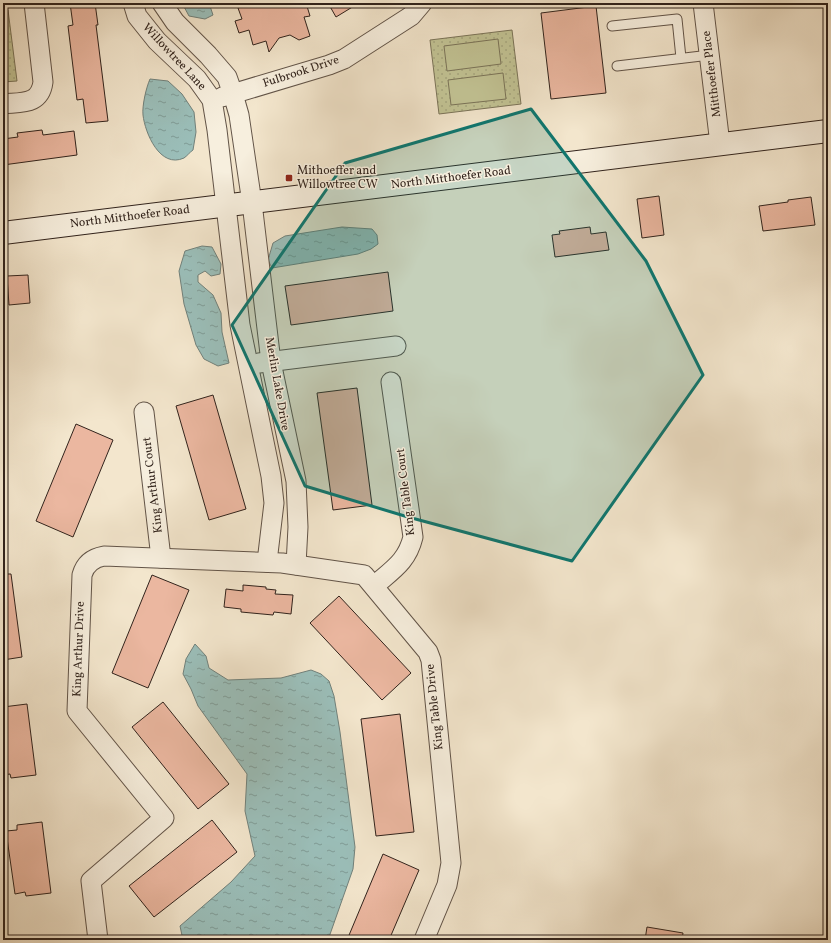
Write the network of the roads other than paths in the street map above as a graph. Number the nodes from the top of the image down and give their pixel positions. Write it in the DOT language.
graph roads {
  1 [pos="34,3"];
  2 [pos="133,3"];
  3 [pos="162,3"];
  4 [pos="422,3"];
  5 [pos="703,3"];
  6 [pos="612,26"];
  7 [pos="710,55"];
  8 [pos="680,58"];
  9 [pos="617,66"];
  10 [pos="233,94"];
  11 [pos="212,100"];
  12 [pos="3,104"];
  13 [pos="828,131"];
  14 [pos="720,144"];
  15 [pos="252,203"];
  16 [pos="225,206"];
  17 [pos="3,233"];
  18 [pos="396,346"];
  19 [pos="272,362"];
  20 [pos="248,365"];
  21 [pos="391,382"];
  22 [pos="144,412"];
  23 [pos="161,558"];
  24 [pos="282,563"];
  25 [pos="374,586"];
  26 [pos="98,940"];
  27 [pos="424,940"];
  1 -- 12 [label="street"];
  2 -- 11 [label="street, Willowtree Lane"];
  3 -- 10 [label="street, Willowtree Lane"];
  4 -- 10 [label="street, Fulbrook Drive"];
  5 -- 7 [label="street, Mitthoefer Place"];
  6 -- 8 [label="lane"];
  7 -- 8 [label="lane"];
  7 -- 14 [label="street, Mitthoefer Place"];
  8 -- 9 [label="lane"];
  10 -- 11 [label="street, Fulbrook Drive"];
  10 -- 15 [label="street, Willowtree Lane"];
  11 -- 16 [label="street, Willowtree Lane"];
  13 -- 14 [label="main road, North Mitthoefer Road"];
  14 -- 15 [label="main road, North Mitthoefer Road"];
  15 -- 16 [label="main road, North Mitthoefer Road"];
  15 -- 19 [label="street, Merlin Lake Drive"];
  16 -- 17 [label="main road, North Mitthoefer Road"];
  16 -- 20 [label="street, Merlin Lake Drive"];
  18 -- 19 [label="street"];
  19 -- 20 [label="street"];
  19 -- 24 [label="street, Merlin Lake Drive"];
  20 -- 24 [label="street, Merlin Lake Drive"];
  21 -- 25 [label="street, King Table Court"];
  22 -- 23 [label="street, King Arthur Court"];
  23 -- 24 [label="street, King Arthur Drive"];
  23 -- 26 [label="street, King Arthur Drive"];
  24 -- 25 [label="street, King Table Drive"];
  25 -- 27 [label="street, King Table Drive"];
}
